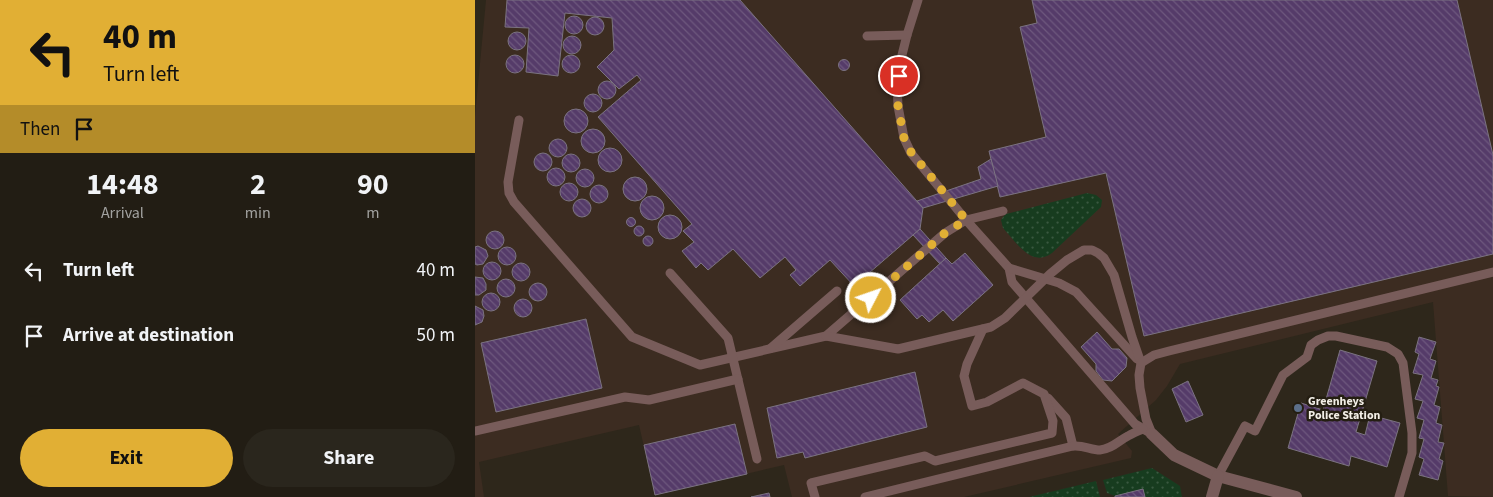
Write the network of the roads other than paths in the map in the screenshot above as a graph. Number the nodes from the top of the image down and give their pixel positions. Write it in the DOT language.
graph roads {
  1 [pos="918,0"];
  2 [pos="907,35"];
  3 [pos="867,36"];
  4 [pos="519,120"];
  5 [pos="1003,211"];
  6 [pos="966,220"];
  7 [pos="1009,268"];
  8 [pos="1493,272"];
  9 [pos="670,273"];
  10 [pos="1045,279"];
  11 [pos="837,291"];
  12 [pos="1026,298"];
  13 [pos="983,329"];
  14 [pos="826,336"];
  15 [pos="770,349"];
  16 [pos="733,357"];
  17 [pos="1141,363"];
  18 [pos="738,379"];
  19 [pos="1044,394"];
  20 [pos="475,431"];
  21 [pos="1148,432"];
  22 [pos="1073,446"];
  23 [pos="757,458"];
  24 [pos="1218,476"];
  25 [pos="815,497"];
  26 [pos="865,497"];
  27 [pos="1212,497"];
  28 [pos="1296,497"];
  29 [pos="1399,497"];
  1 -- 2 [label="lane"];
  2 -- 3 [label="lane"];
  2 -- 6 [label="lane"];
  4 -- 16 [label="lane"];
  5 -- 6 [label="lane"];
  6 -- 7 [label="lane"];
  6 -- 14 [label="lane"];
  7 -- 10 [label="lane"];
  7 -- 12 [label="lane"];
  8 -- 17 [label="lane"];
  9 -- 16 [label="lane"];
  10 -- 12 [label="lane"];
  10 -- 17 [label="lane"];
  10 -- 17 [label="lane"];
  11 -- 15 [label="lane"];
  12 -- 13 [label="lane"];
  12 -- 21 [label="lane"];
  13 -- 14 [label="lane"];
  13 -- 19 [label="lane"];
  14 -- 15 [label="lane"];
  15 -- 16 [label="lane"];
  16 -- 18 [label="lane"];
  17 -- 21 [label="lane"];
  18 -- 20 [label="lane"];
  18 -- 23 [label="lane"];
  19 -- 22 [label="lane"];
  19 -- 25 [label="lane"];
  21 -- 22 [label="lane"];
  21 -- 24 [label="street"];
  22 -- 26 [label="lane"];
  24 -- 27 [label="street"];
  24 -- 28 [label="street"];
  24 -- 29 [label="lane"];
}
